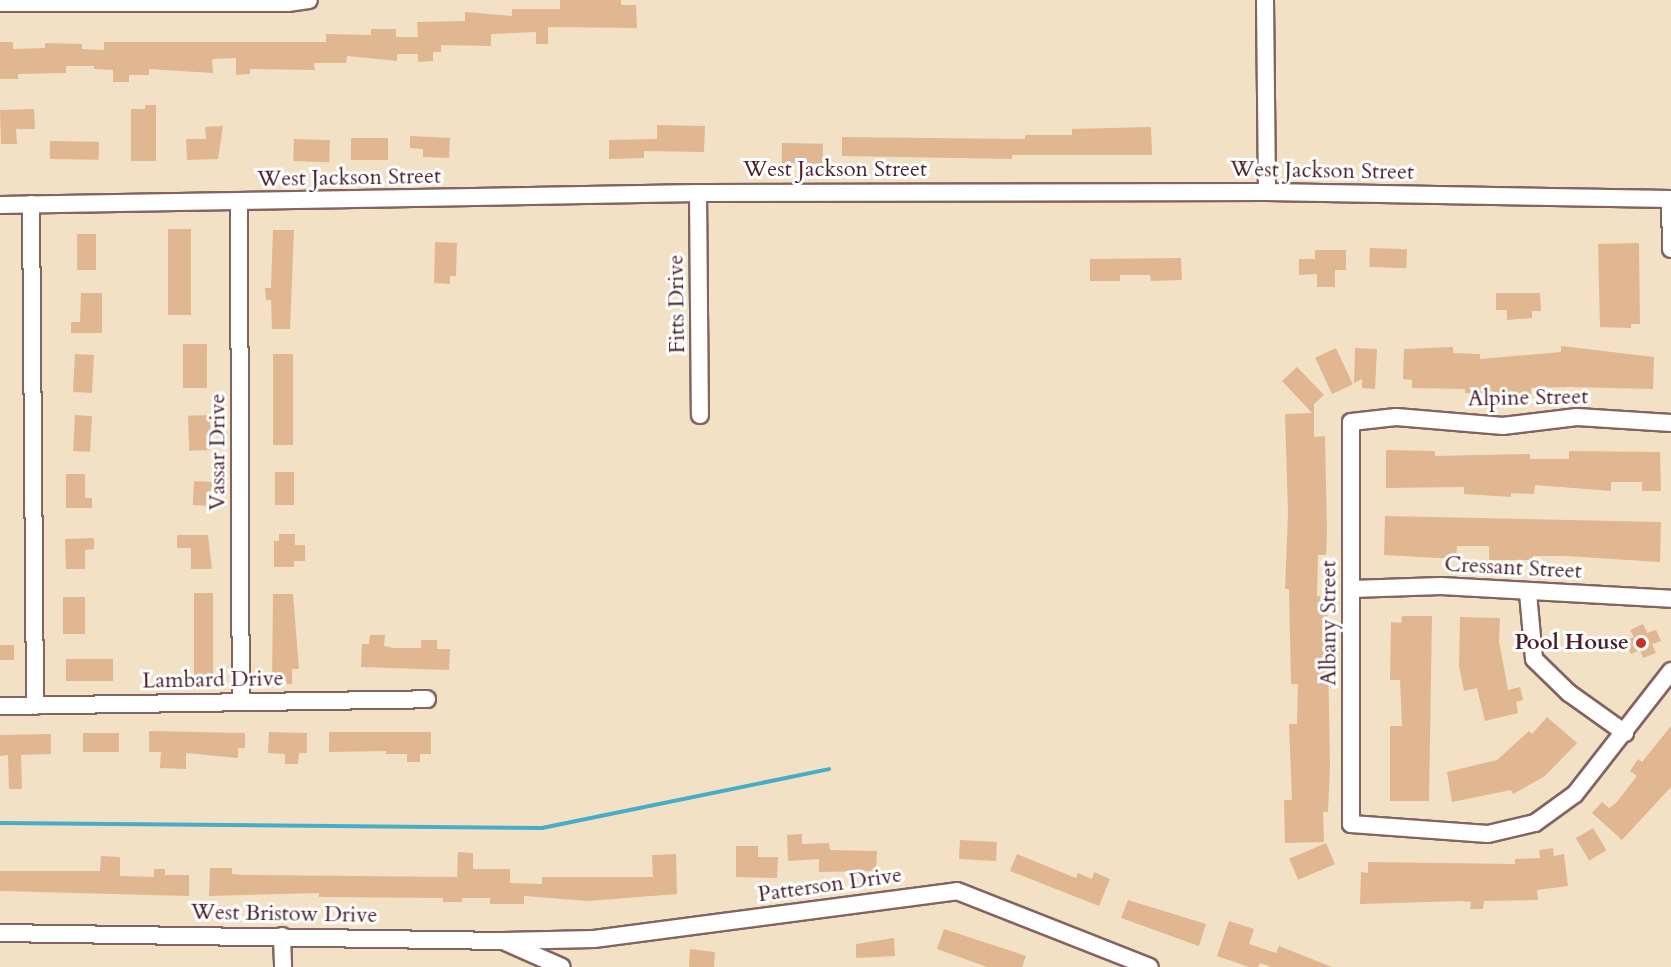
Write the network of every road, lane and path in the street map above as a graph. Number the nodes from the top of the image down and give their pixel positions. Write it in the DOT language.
graph roads {
  1 [pos="309,0"];
  2 [pos="1265,0"];
  3 [pos="0,3"];
  4 [pos="1267,192"];
  5 [pos="698,193"];
  6 [pos="1671,199"];
  7 [pos="239,203"];
  8 [pos="31,204"];
  9 [pos="0,205"];
  10 [pos="1671,249"];
  11 [pos="700,415"];
  12 [pos="1351,422"];
  13 [pos="1671,423"];
  14 [pos="1352,589"];
  15 [pos="1528,593"];
  16 [pos="1671,598"];
  17 [pos="1671,671"];
  18 [pos="427,699"];
  19 [pos="241,701"];
  20 [pos="0,706"];
  21 [pos="35,706"];
  22 [pos="1624,733"];
  23 [pos="0,933"];
  24 [pos="282,936"];
  25 [pos="503,941"];
  26 [pos="283,967"];
  27 [pos="562,967"];
  28 [pos="1150,967"];
  1 -- 3 [label="street"];
  2 -- 4 [label="street"];
  4 -- 5 [label="street, West Jackson Street"];
  4 -- 6 [label="street, West Jackson Street"];
  5 -- 7 [label="street, West Jackson Street"];
  5 -- 11 [label="street, Fitts Drive"];
  6 -- 10 [label="street"];
  7 -- 8 [label="street, West Jackson Street"];
  7 -- 19 [label="street, Vassar Drive"];
  8 -- 9 [label="street, West Jackson Street"];
  8 -- 21 [label="street"];
  12 -- 13 [label="street, Alpine Street"];
  12 -- 14 [label="street, Albany Street"];
  14 -- 15 [label="street, Cressant Street"];
  14 -- 22 [label="street, Albany Street"];
  15 -- 16 [label="street, Cressant Street"];
  15 -- 22 [label="street"];
  17 -- 22 [label="street"];
  18 -- 19 [label="street, Lambard Drive"];
  19 -- 21 [label="street, Lambard Drive"];
  20 -- 21 [label="street, Lambard Drive"];
  23 -- 24 [label="street, West Bristow Drive"];
  24 -- 25 [label="street, West Bristow Drive"];
  24 -- 26 [label="street"];
  25 -- 27 [label="street, West Bristow Drive"];
  25 -- 28 [label="street, Patterson Drive"];
}
